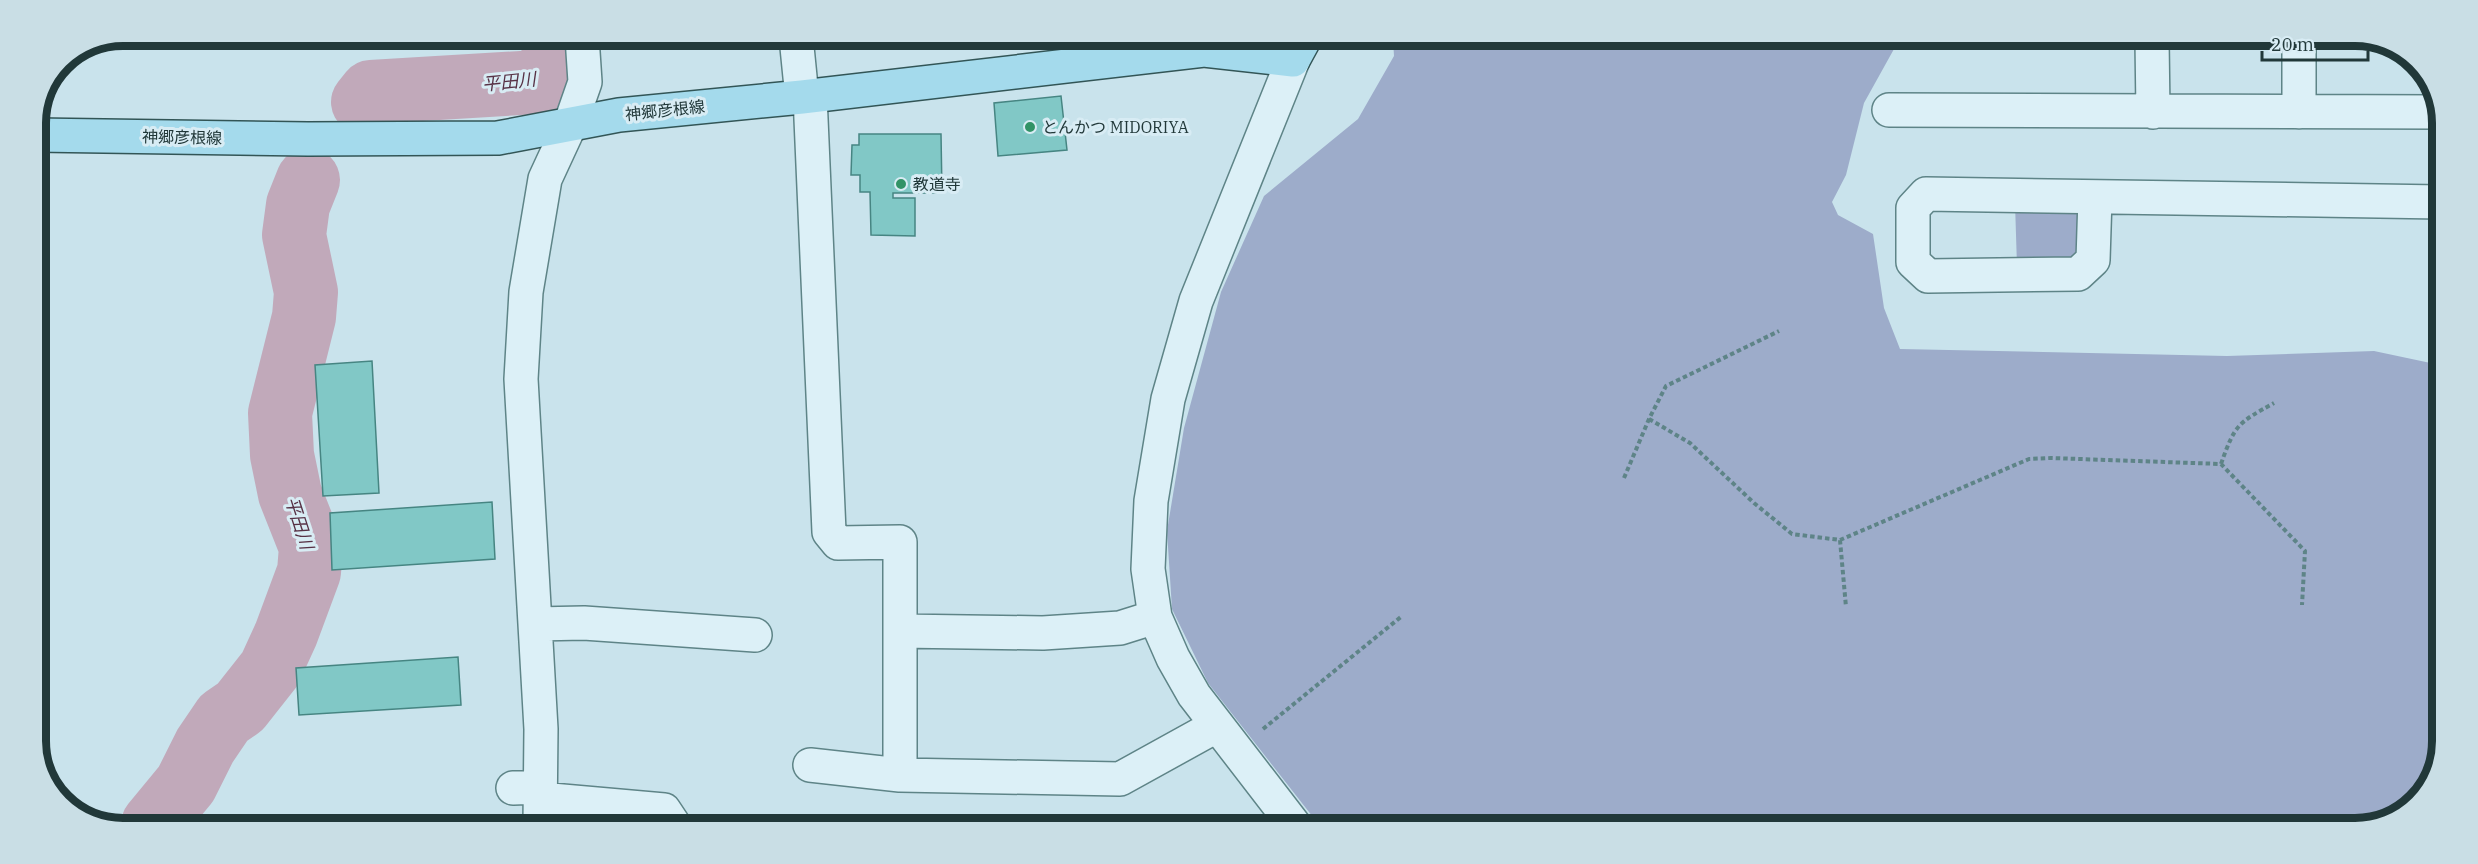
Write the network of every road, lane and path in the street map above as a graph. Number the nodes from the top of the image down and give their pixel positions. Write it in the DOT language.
graph roads {
  1 [pos="583,46"];
  2 [pos="798,46"];
  3 [pos="2152,46"];
  4 [pos="2299,46"];
  5 [pos="1128,49"];
  6 [pos="1299,49"];
  7 [pos="806,97"];
  8 [pos="1889,111"];
  9 [pos="2153,112"];
  10 [pos="2299,112"];
  11 [pos="2430,112"];
  12 [pos="570,125"];
  13 [pos="46,135"];
  14 [pos="2095,198"];
  15 [pos="2431,205"];
  16 [pos="1779,331"];
  17 [pos="2274,403"];
  18 [pos="1649,419"];
  19 [pos="2221,464"];
  20 [pos="1624,478"];
  21 [pos="1840,540"];
  22 [pos="2302,605"];
  23 [pos="1846,607"];
  24 [pos="1402,616"];
  25 [pos="1155,617"];
  26 [pos="535,624"];
  27 [pos="900,631"];
  28 [pos="755,636"];
  29 [pos="1216,726"];
  30 [pos="1257,734"];
  31 [pos="810,765"];
  32 [pos="900,775"];
  33 [pos="533,800"];
  34 [pos="669,818"];
  35 [pos="1289,818"];
  1 -- 12 [label="street"];
  2 -- 7 [label="street"];
  3 -- 9 [label="street"];
  4 -- 10 [label="street"];
  5 -- 6 [label="main road, 神郷彦根線"];
  5 -- 7 [label="main road, 神郷彦根線"];
  6 -- 25 [label="street"];
  7 -- 12 [label="main road, 神郷彦根線"];
  7 -- 27 [label="street"];
  8 -- 9 [label="street"];
  9 -- 10 [label="street"];
  10 -- 11 [label="street"];
  12 -- 13 [label="main road, 神郷彦根線"];
  12 -- 26 [label="street"];
  14 -- 14 [label="street"];
  14 -- 15 [label="street"];
  16 -- 18 [label="path"];
  17 -- 19 [label="path"];
  18 -- 20 [label="path"];
  18 -- 21 [label="path"];
  19 -- 21 [label="path"];
  19 -- 22 [label="path"];
  21 -- 23 [label="path"];
  24 -- 30 [label="path"];
  25 -- 27 [label="street"];
  25 -- 29 [label="street"];
  26 -- 28 [label="street"];
  26 -- 33 [label="street"];
  27 -- 32 [label="street"];
  29 -- 32 [label="street"];
  29 -- 35 [label="street"];
  31 -- 32 [label="street"];
  33 -- 34 [label="street"];
}
